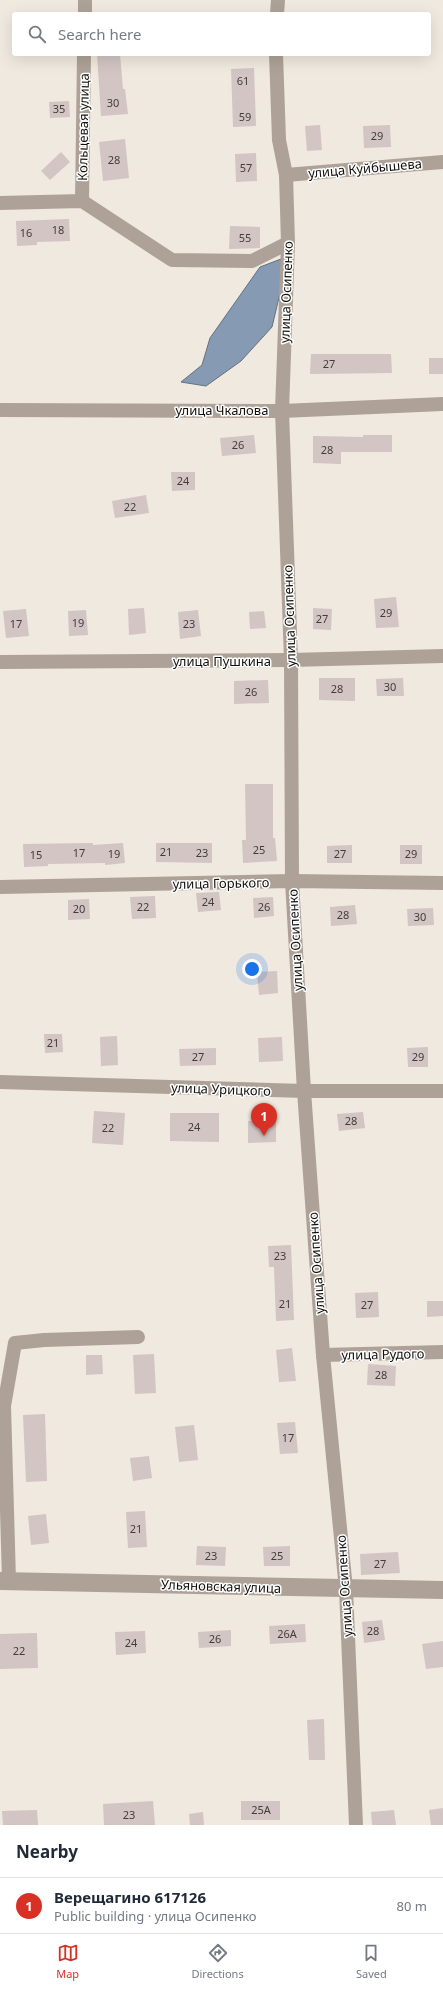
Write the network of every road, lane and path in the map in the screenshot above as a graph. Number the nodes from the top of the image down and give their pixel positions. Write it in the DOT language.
graph roads {
  1 [pos="85,0"];
  2 [pos="278,0"];
  3 [pos="85,12"];
  4 [pos="277,12"];
  5 [pos="84,56"];
  6 [pos="276,56"];
  7 [pos="443,162"];
  8 [pos="286,175"];
  9 [pos="82,201"];
  10 [pos="0,203"];
  11 [pos="288,243"];
  12 [pos="443,404"];
  13 [pos="0,410"];
  14 [pos="282,410"];
  15 [pos="443,656"];
  16 [pos="291,660"];
  17 [pos="0,662"];
  18 [pos="292,882"];
  19 [pos="443,883"];
  20 [pos="0,887"];
  21 [pos="0,1082"];
  22 [pos="304,1091"];
  23 [pos="443,1091"];
  24 [pos="138,1337"];
  25 [pos="443,1352"];
  26 [pos="323,1355"];
  27 [pos="5,1580"];
  28 [pos="346,1589"];
  29 [pos="443,1590"];
  30 [pos="356,1825"];
  1 -- 3 [label="street"];
  2 -- 4 [label="street"];
  5 -- 9 [label="street, Кольцевая улица"];
  6 -- 8 [label="street, улица Осипенко"];
  7 -- 8 [label="street, улица Куйбышева"];
  8 -- 11 [label="street, улица Осипенко"];
  9 -- 10 [label="street"];
  9 -- 11 [label="street"];
  11 -- 14 [label="street, улица Осипенко"];
  12 -- 14 [label="street, улица Чкалова"];
  13 -- 14 [label="street, улица Чкалова"];
  14 -- 16 [label="street, улица Осипенко"];
  15 -- 16 [label="street, улица Пушкина"];
  16 -- 17 [label="street, улица Пушкина"];
  16 -- 18 [label="street, улица Осипенко"];
  18 -- 19 [label="street, улица Горького"];
  18 -- 20 [label="street, улица Горького"];
  18 -- 22 [label="street, улица Осипенко"];
  21 -- 22 [label="street, улица Урицкого"];
  22 -- 23 [label="street, улица Урицкого"];
  22 -- 26 [label="street, улица Осипенко"];
  24 -- 27 [label="street"];
  25 -- 26 [label="street, улица Рудого"];
  26 -- 28 [label="street, улица Осипенко"];
  27 -- 28 [label="street, Ульяновская улица"];
  28 -- 29 [label="street, Ульяновская улица"];
  28 -- 30 [label="street, улица Осипенко"];
}
